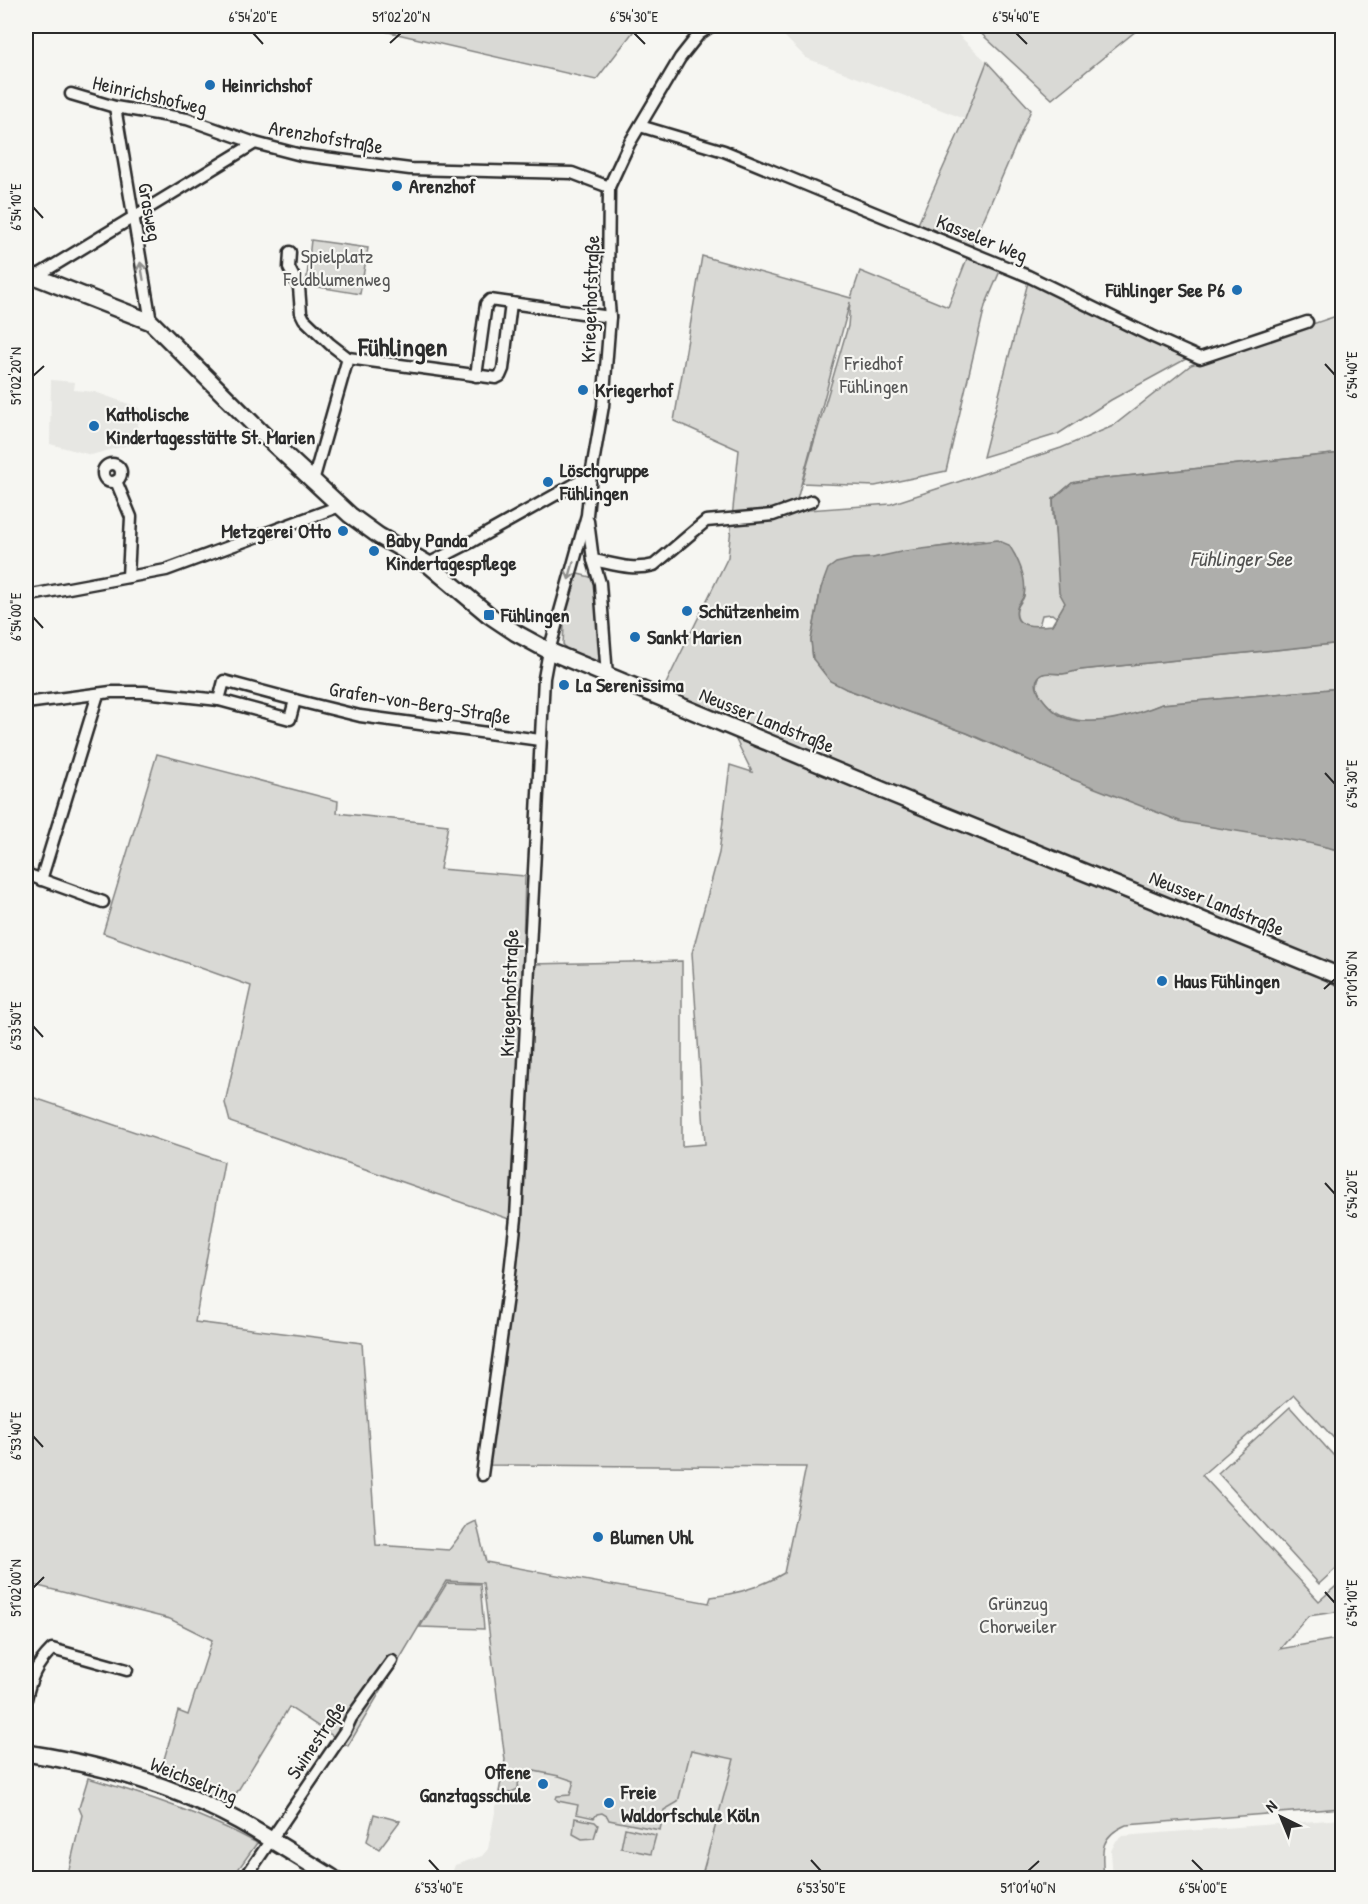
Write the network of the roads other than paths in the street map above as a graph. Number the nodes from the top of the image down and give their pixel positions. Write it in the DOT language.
graph roads {
  1 [pos="711,26"];
  2 [pos="71,94"];
  3 [pos="115,107"];
  4 [pos="640,126"];
  5 [pos="255,143"];
  6 [pos="609,187"];
  7 [pos="133,219"];
  8 [pos="290,252"];
  9 [pos="29,279"];
  10 [pos="511,303"];
  11 [pos="610,317"];
  12 [pos="151,322"];
  13 [pos="1307,322"];
  14 [pos="348,358"];
  15 [pos="476,376"];
  16 [pos="591,475"];
  17 [pos="116,481"];
  18 [pos="313,481"];
  19 [pos="812,501"];
  20 [pos="340,506"];
  21 [pos="587,515"];
  22 [pos="593,560"];
  23 [pos="428,564"];
  24 [pos="128,577"];
  25 [pos="26,596"];
  26 [pos="549,651"];
  27 [pos="607,676"];
  28 [pos="98,694"];
  29 [pos="219,700"];
  30 [pos="295,700"];
  31 [pos="26,703"];
  32 [pos="540,740"];
  33 [pos="26,874"];
  34 [pos="41,880"];
  35 [pos="103,902"];
  36 [pos="1342,977"];
  37 [pos="482,1475"];
  38 [pos="392,1661"];
  39 [pos="128,1670"];
  40 [pos="26,1699"];
  41 [pos="26,1753"];
  42 [pos="272,1840"];
  43 [pos="245,1878"];
  44 [pos="333,1878"];
  1 -- 4 [label="street, Kriegerhofstraße"];
  2 -- 3 [label="street, Heinrichshofweg"];
  3 -- 5 [label="street, Heinrichshofweg"];
  3 -- 7 [label="street, Grasweg"];
  4 -- 6 [label="street, Kriegerhofstraße"];
  4 -- 13 [label="street, Kasseler Weg"];
  5 -- 6 [label="street, Arenzhofstraße"];
  5 -- 7 [label="street, Arenzhofstraße"];
  6 -- 11 [label="street, Kriegerhofstraße"];
  7 -- 9 [label="street, Arenzhofstraße"];
  12 -- 7 [label="street, Grasweg, one-way"];
  8 -- 14 [label="street"];
  9 -- 12 [label="main road, Neusser Landstraße"];
  10 -- 11 [label="street"];
  10 -- 15 [label="street"];
  10 -- 15 [label="street"];
  11 -- 16 [label="street, Kriegerhofstraße"];
  12 -- 18 [label="main road, Neusser Landstraße"];
  14 -- 15 [label="street"];
  14 -- 18 [label="street"];
  16 -- 21 [label="street, Kriegerhofstraße"];
  16 -- 23 [label="street"];
  17 -- 24 [label="street"];
  18 -- 20 [label="main road, Neusser Landstraße"];
  19 -- 22 [label="street"];
  20 -- 23 [label="main road, Neusser Landstraße"];
  20 -- 24 [label="street"];
  21 -- 22 [label="street, Kriegerhofstraße"];
  21 -- 26 [label="street, Kriegerhofstraße, one-way"];
  22 -- 27 [label="street, Kriegerhofstraße"];
  23 -- 26 [label="main road, Neusser Landstraße"];
  24 -- 25 [label="street"];
  26 -- 27 [label="main road, Neusser Landstraße"];
  26 -- 32 [label="street, Kriegerhofstraße"];
  27 -- 36 [label="main road, Neusser Landstraße"];
  28 -- 29 [label="street"];
  28 -- 31 [label="street"];
  28 -- 34 [label="street"];
  29 -- 30 [label="street"];
  29 -- 30 [label="street, Grafen-von-Berg-Straße"];
  30 -- 32 [label="street, Grafen-von-Berg-Straße"];
  32 -- 37 [label="street, Kriegerhofstraße"];
  33 -- 34 [label="street"];
  34 -- 35 [label="street"];
  38 -- 42 [label="street, Swinestraße"];
  39 -- 40 [label="street"];
  41 -- 42 [label="main road, Weichselring"];
  42 -- 43 [label="street, Swinestraße"];
  42 -- 44 [label="main road, Weichselring"];
}
